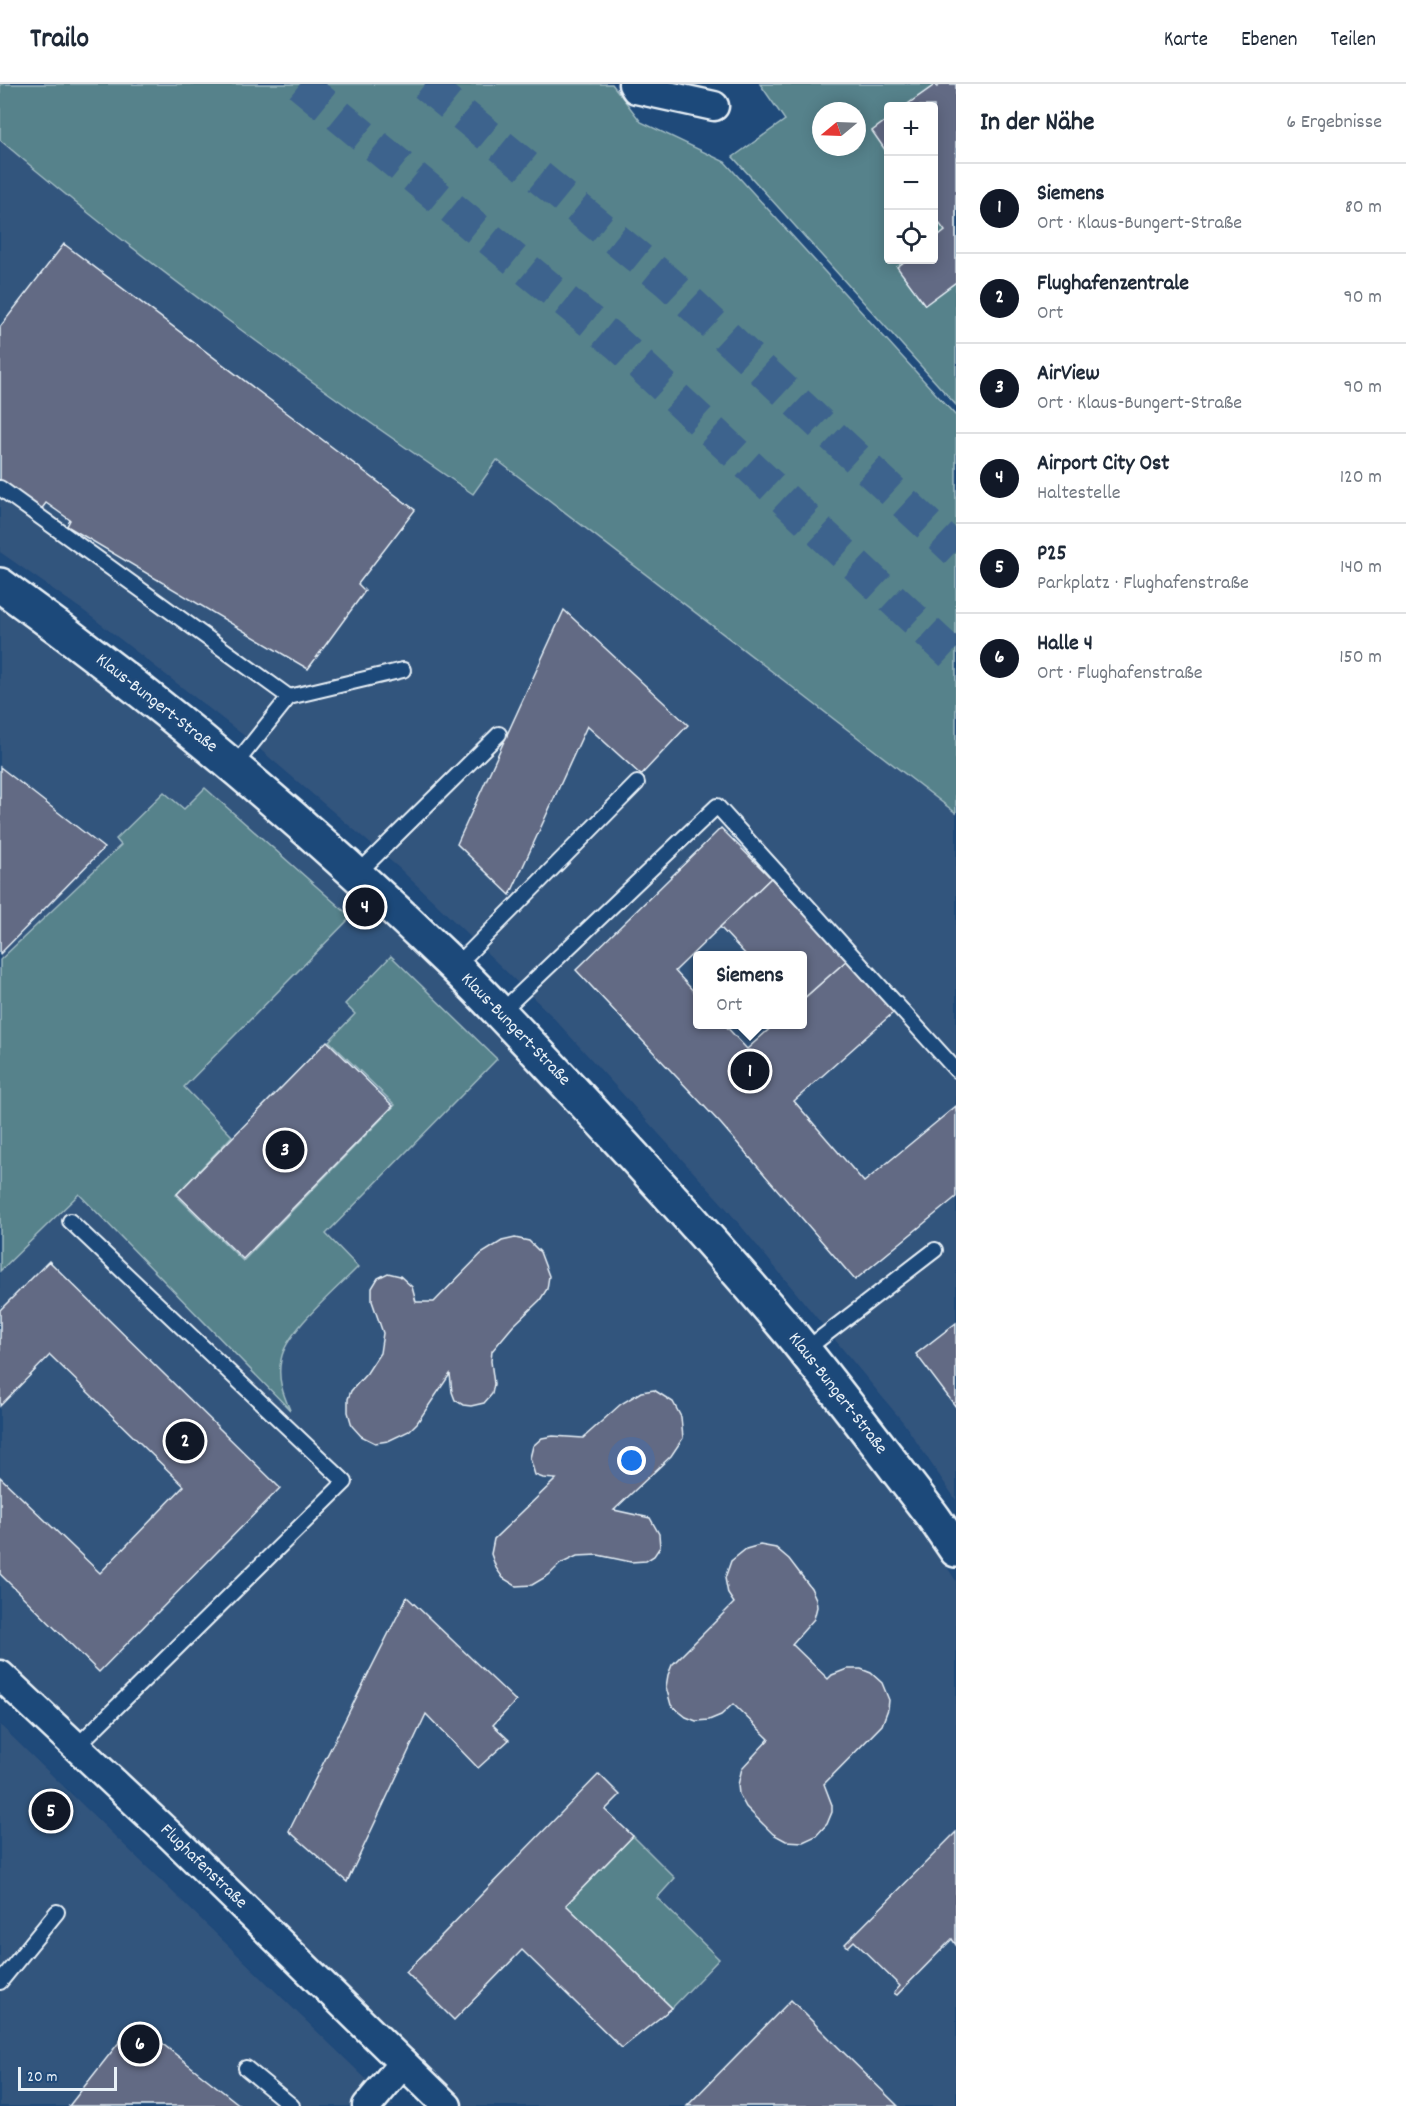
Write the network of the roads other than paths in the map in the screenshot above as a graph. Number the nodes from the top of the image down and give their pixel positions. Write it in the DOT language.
graph roads {
  1 [pos="633,84"];
  2 [pos="714,106"];
  3 [pos="0,488"];
  4 [pos="0,585"];
  5 [pos="403,670"];
  6 [pos="289,696"];
  7 [pos="499,734"];
  8 [pos="234,766"];
  9 [pos="637,783"];
  10 [pos="357,874"];
  11 [pos="455,968"];
  12 [pos="500,1012"];
  13 [pos="956,1070"];
  14 [pos="70,1221"];
  15 [pos="935,1250"];
  16 [pos="804,1351"];
  17 [pos="956,1550"];
  18 [pos="0,1675"];
  19 [pos="76,1747"];
  20 [pos="57,1912"];
  21 [pos="0,1982"];
  22 [pos="403,2063"];
  23 [pos="246,2068"];
  24 [pos="292,2106"];
  25 [pos="367,2106"];
  26 [pos="447,2106"];
  1 -- 2 [label="street"];
  3 -- 6 [label="lane"];
  4 -- 8 [label="street, Klaus-Bungert-Straße"];
  5 -- 6 [label="lane"];
  6 -- 8 [label="lane"];
  7 -- 10 [label="lane"];
  8 -- 10 [label="street, Klaus-Bungert-Straße"];
  9 -- 11 [label="lane"];
  10 -- 11 [label="street, Klaus-Bungert-Straße"];
  11 -- 12 [label="street, Klaus-Bungert-Straße"];
  12 -- 13 [label="lane"];
  12 -- 16 [label="street, Klaus-Bungert-Straße"];
  14 -- 19 [label="lane"];
  15 -- 16 [label="lane"];
  16 -- 17 [label="street, Klaus-Bungert-Straße"];
  18 -- 19 [label="street, Flughafenstraße"];
  19 -- 22 [label="street, Flughafenstraße"];
  20 -- 21 [label="lane"];
  22 -- 25 [label="street"];
  22 -- 26 [label="street, Flughafenstraße"];
  23 -- 24 [label="lane"];
}
